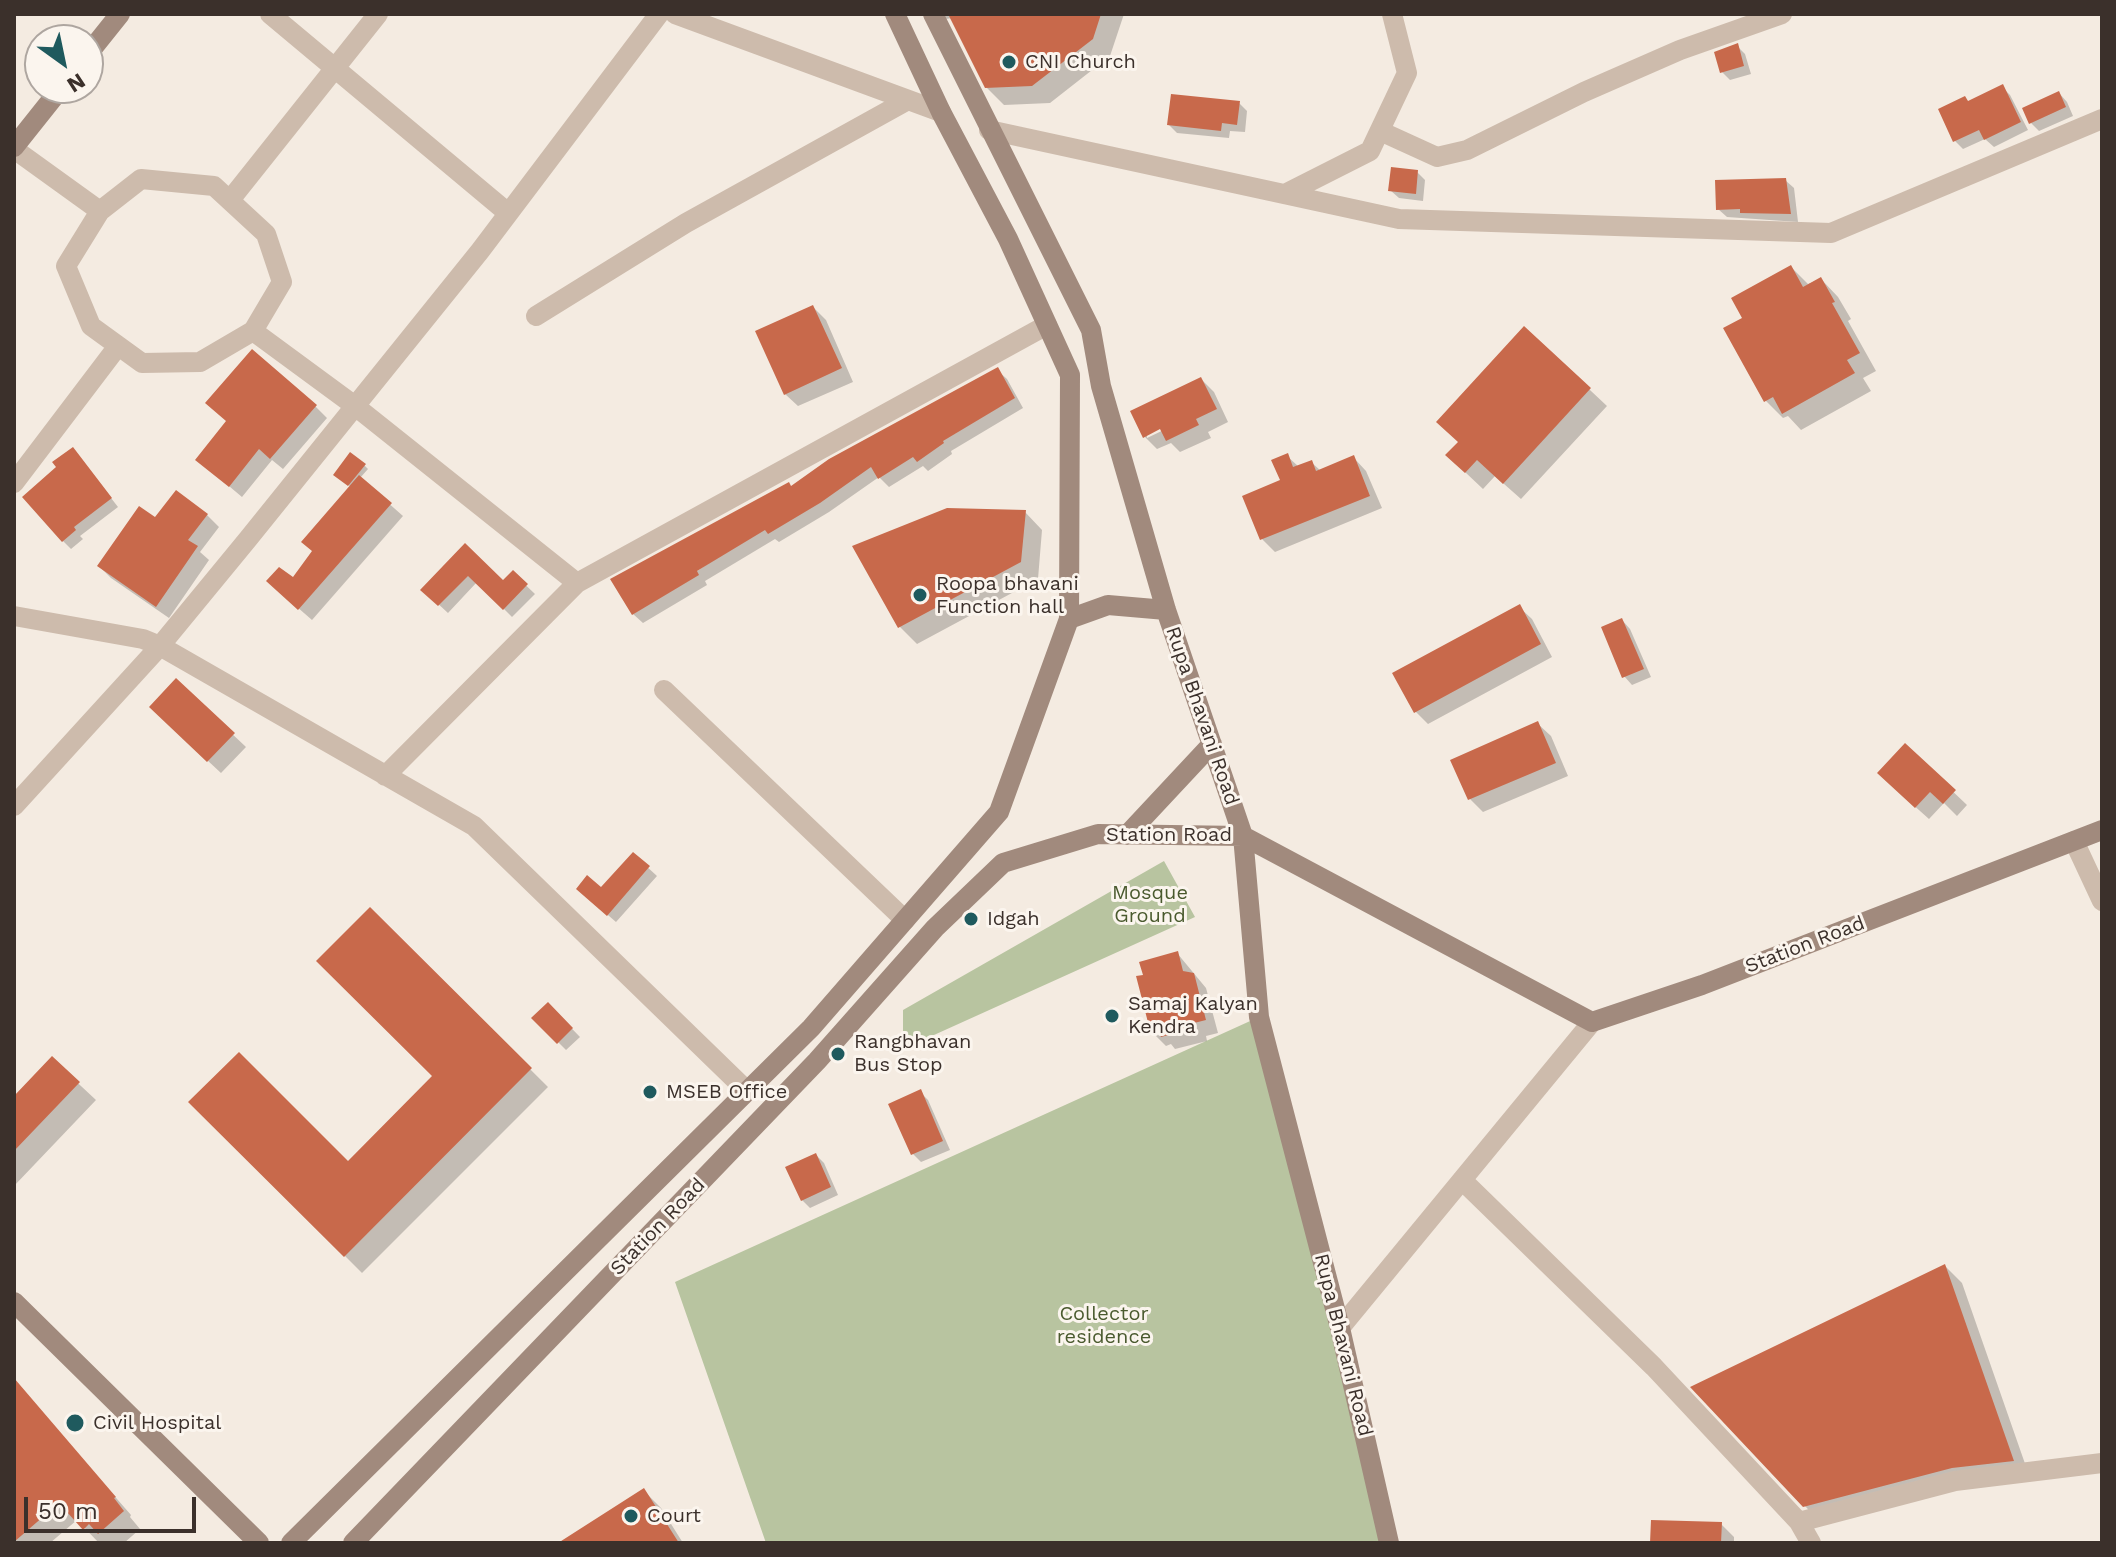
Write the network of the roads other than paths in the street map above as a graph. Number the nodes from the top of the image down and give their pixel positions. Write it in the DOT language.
graph roads {
  1 [pos="120,14"];
  2 [pos="270,14"];
  3 [pos="378,14"];
  4 [pos="659,14"];
  5 [pos="675,14"];
  6 [pos="895,14"];
  7 [pos="933,14"];
  8 [pos="1392,14"];
  9 [pos="1782,14"];
  10 [pos="104,34"];
  11 [pos="335,68"];
  12 [pos="908,100"];
  13 [pos="48,104"];
  14 [pos="941,112"];
  15 [pos="2102,119"];
  16 [pos="989,130"];
  17 [pos="1380,131"];
  18 [pos="14,148"];
  19 [pos="1285,194"];
  20 [pos="230,200"];
  21 [pos="100,211"];
  22 [pos="508,213"];
  23 [pos="536,316"];
  24 [pos="1047,325"];
  25 [pos="253,331"];
  26 [pos="118,346"];
  27 [pos="355,406"];
  28 [pos="14,483"];
  29 [pos="577,583"];
  30 [pos="1166,610"];
  31 [pos="14,616"];
  32 [pos="1069,619"];
  33 [pos="160,646"];
  34 [pos="664,690"];
  35 [pos="1212,744"];
  36 [pos="385,776"];
  37 [pos="14,806"];
  38 [pos="2102,830"];
  39 [pos="1127,835"];
  40 [pos="1243,836"];
  41 [pos="2074,841"];
  42 [pos="2102,901"];
  43 [pos="905,920"];
  44 [pos="1592,1022"];
  45 [pos="747,1091"];
  46 [pos="1462,1180"];
  47 [pos="14,1302"];
  48 [pos="1340,1328"];
  49 [pos="2102,1463"];
  50 [pos="1799,1522"];
  51 [pos="259,1543"];
  52 [pos="291,1543"];
  53 [pos="353,1543"];
  54 [pos="1389,1543"];
  55 [pos="1811,1543"];
  1 -- 10 [label="main road"];
  2 -- 11 [label="street"];
  3 -- 11 [label="street"];
  4 -- 22 [label="street"];
  5 -- 12 [label="street"];
  6 -- 14 [label="main road"];
  7 -- 16 [label="main road, Rupa Bhavani Road"];
  8 -- 17 [label="street"];
  9 -- 17 [label="street"];
  11 -- 20 [label="street"];
  11 -- 22 [label="street"];
  12 -- 14 [label="street"];
  12 -- 23 [label="street"];
  13 -- 18 [label="main road"];
  14 -- 24 [label="main road"];
  15 -- 19 [label="street"];
  16 -- 19 [label="street"];
  16 -- 30 [label="main road, Rupa Bhavani Road"];
  17 -- 19 [label="street"];
  18 -- 21 [label="street"];
  20 -- 21 [label="street"];
  20 -- 25 [label="street"];
  21 -- 26 [label="street"];
  22 -- 27 [label="street"];
  24 -- 29 [label="street"];
  24 -- 32 [label="main road"];
  25 -- 26 [label="street"];
  25 -- 27 [label="street"];
  26 -- 28 [label="street"];
  27 -- 29 [label="street"];
  27 -- 33 [label="street"];
  29 -- 36 [label="street"];
  30 -- 32 [label="main road"];
  30 -- 35 [label="main road, Rupa Bhavani Road"];
  31 -- 33 [label="street"];
  32 -- 43 [label="main road"];
  33 -- 36 [label="street"];
  33 -- 37 [label="street"];
  34 -- 43 [label="street"];
  35 -- 39 [label="main road"];
  35 -- 40 [label="main road, Rupa Bhavani Road"];
  36 -- 45 [label="street"];
  38 -- 41 [label="main road, Station Road"];
  39 -- 40 [label="main road, Station Road"];
  39 -- 53 [label="main road, Station Road"];
  40 -- 44 [label="main road, Station Road"];
  40 -- 48 [label="main road, Rupa Bhavani Road"];
  41 -- 42 [label="street"];
  41 -- 44 [label="main road, Station Road"];
  43 -- 45 [label="main road"];
  44 -- 46 [label="street"];
  45 -- 52 [label="main road"];
  46 -- 48 [label="street"];
  46 -- 50 [label="street"];
  47 -- 51 [label="main road"];
  48 -- 54 [label="main road, Rupa Bhavani Road"];
  49 -- 50 [label="street"];
  50 -- 55 [label="street"];
}
